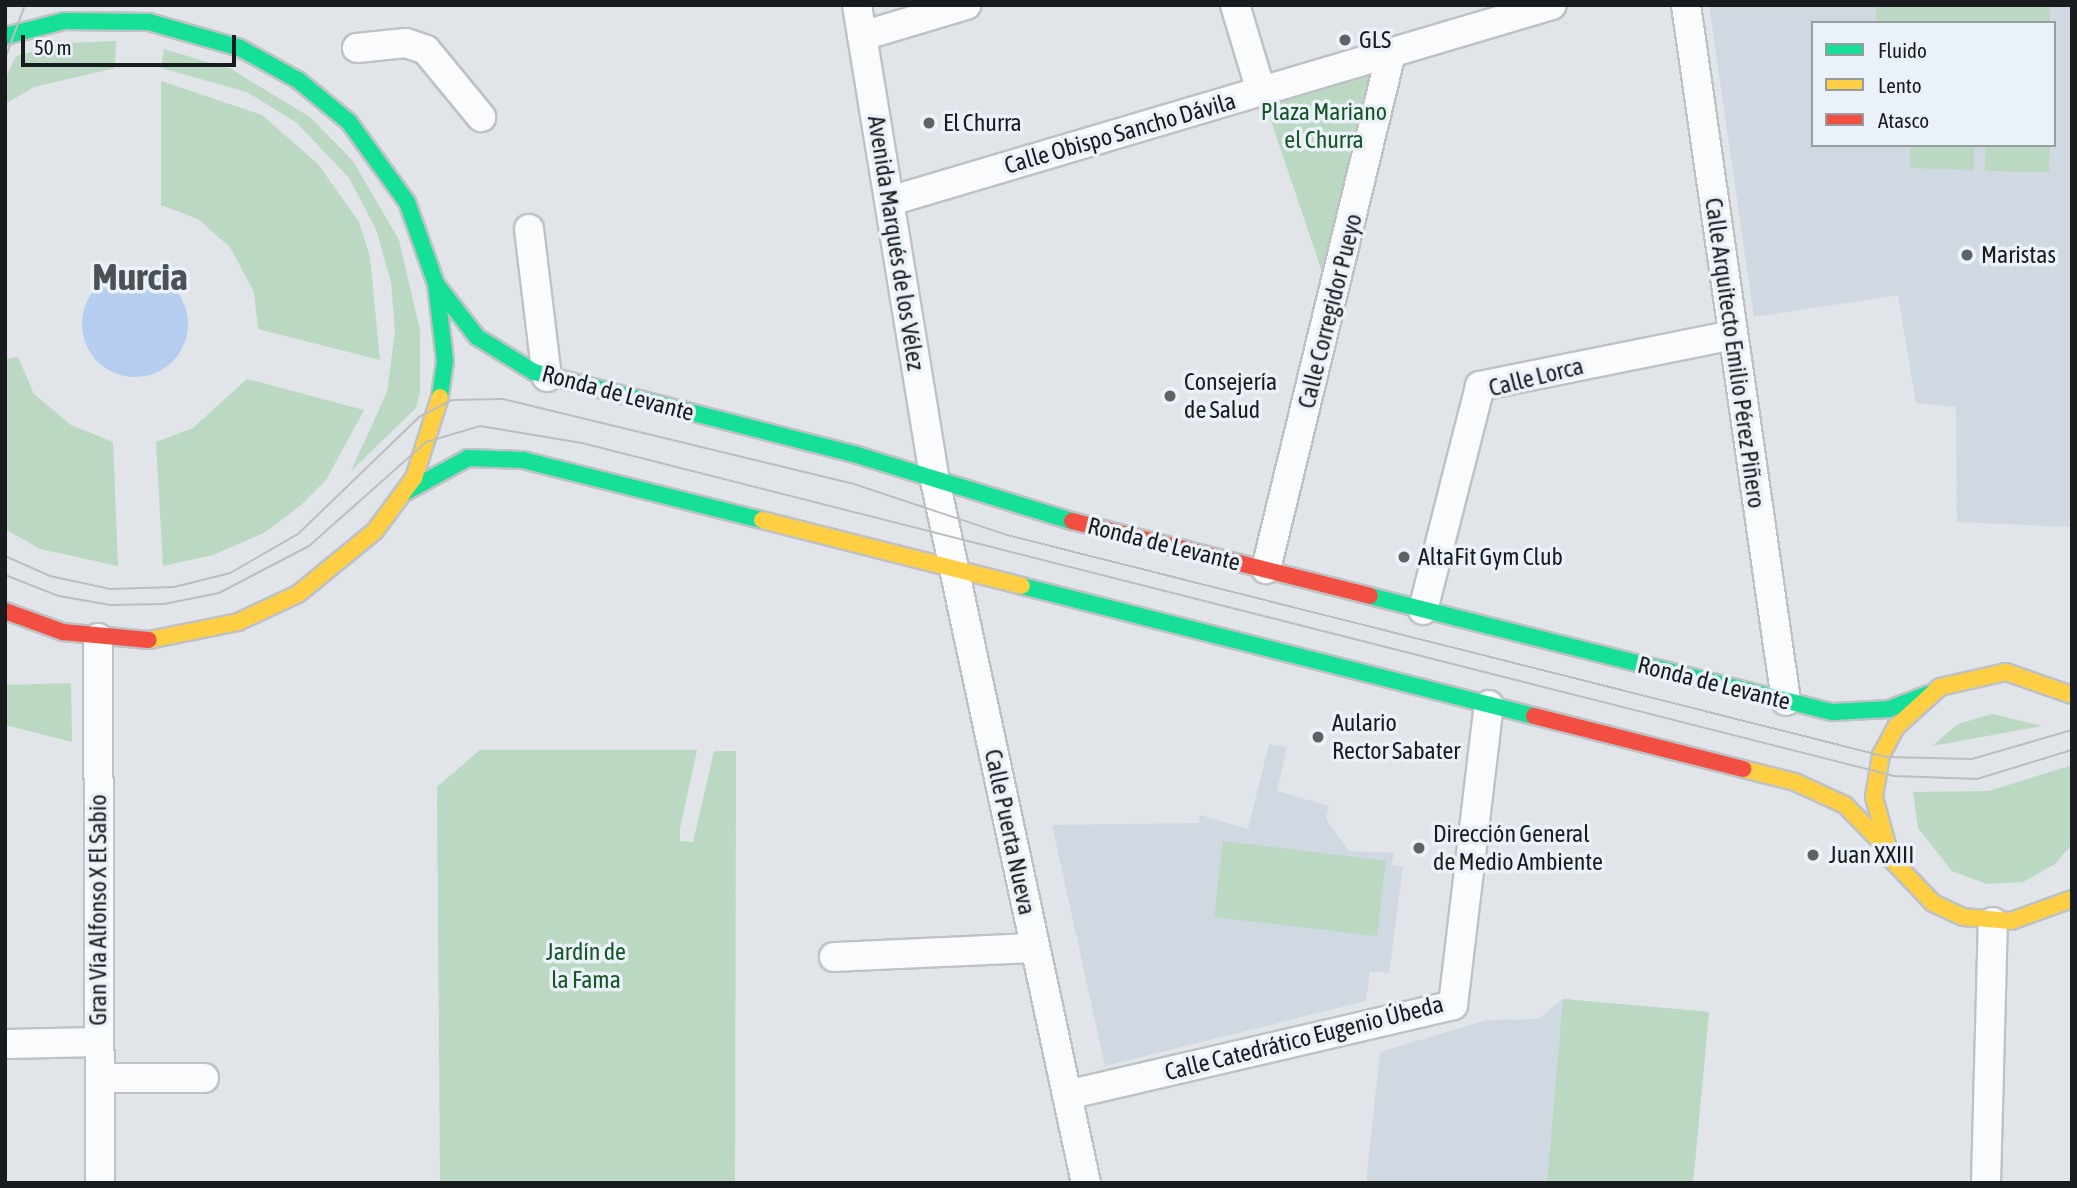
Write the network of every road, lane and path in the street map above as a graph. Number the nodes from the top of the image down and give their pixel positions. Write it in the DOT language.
graph roads {
  1 [pos="147,5"];
  2 [pos="857,5"];
  3 [pos="965,5"];
  4 [pos="1235,5"];
  5 [pos="1552,5"];
  6 [pos="1686,5"];
  7 [pos="5,36"];
  8 [pos="862,36"];
  9 [pos="209,37"];
  10 [pos="357,47"];
  11 [pos="1391,53"];
  12 [pos="1261,91"];
  13 [pos="481,117"];
  14 [pos="890,201"];
  15 [pos="529,229"];
  16 [pos="436,284"];
  17 [pos="1732,335"];
  18 [pos="547,377"];
  19 [pos="935,480"];
  20 [pos="404,493"];
  21 [pos="952,569"];
  22 [pos="1266,569"];
  23 [pos="1423,610"];
  24 [pos="5,611"];
  25 [pos="98,638"];
  26 [pos="1928,694"];
  27 [pos="2072,695"];
  28 [pos="1786,701"];
  29 [pos="1489,705"];
  30 [pos="1884,845"];
  31 [pos="2071,900"];
  32 [pos="1993,922"];
  33 [pos="1035,948"];
  34 [pos="834,957"];
  35 [pos="99,1042"];
  36 [pos="5,1044"];
  37 [pos="100,1078"];
  38 [pos="204,1078"];
  39 [pos="1067,1095"];
  40 [pos="100,1183"];
  41 [pos="1086,1183"];
  42 [pos="1986,1183"];
  1 -- 9 [label="main road"];
  2 -- 8 [label="street, Avenida Marqués de los Vélez"];
  3 -- 8 [label="street"];
  4 -- 12 [label="street"];
  5 -- 11 [label="street, Calle Obispo Sancho Dávila"];
  6 -- 17 [label="street, Calle Arquitecto Emilio Pérez Piñero"];
  7 -- 9 [label="main road"];
  8 -- 14 [label="street, Avenida Marqués de los Vélez"];
  9 -- 16 [label="main road"];
  10 -- 13 [label="street"];
  11 -- 12 [label="street, Calle Obispo Sancho Dávila"];
  11 -- 22 [label="street, Calle Corregidor Pueyo"];
  12 -- 14 [label="street, Calle Obispo Sancho Dávila"];
  14 -- 19 [label="street, Avenida Marqués de los Vélez"];
  15 -- 18 [label="street"];
  16 -- 18 [label="main road, Ronda de Levante"];
  16 -- 20 [label="main road"];
  17 -- 23 [label="street, Calle Lorca"];
  17 -- 28 [label="street, Calle Arquitecto Emilio Pérez Piñero"];
  18 -- 19 [label="main road, Ronda de Levante"];
  19 -- 21 [label="street, Calle Puerta Nueva"];
  19 -- 22 [label="main road, Ronda de Levante"];
  20 -- 21 [label="main road"];
  20 -- 25 [label="main road"];
  21 -- 29 [label="main road"];
  21 -- 33 [label="street, Calle Puerta Nueva"];
  22 -- 23 [label="main road, Ronda de Levante"];
  23 -- 28 [label="main road, Ronda de Levante"];
  24 -- 25 [label="main road"];
  25 -- 35 [label="street, Gran Vía Alfonso X El Sabio"];
  26 -- 27 [label="main road"];
  26 -- 28 [label="main road, Ronda de Levante"];
  26 -- 30 [label="main road"];
  29 -- 30 [label="main road"];
  29 -- 39 [label="street, Calle Catedrático Eugenio Úbeda"];
  30 -- 32 [label="main road"];
  31 -- 32 [label="main road"];
  32 -- 42 [label="street"];
  33 -- 34 [label="street"];
  33 -- 39 [label="street, Calle Puerta Nueva"];
  35 -- 36 [label="street"];
  35 -- 37 [label="street, Gran Vía Alfonso X El Sabio"];
  37 -- 38 [label="street"];
  37 -- 40 [label="street, Gran Vía Alfonso X El Sabio"];
  39 -- 41 [label="street, Calle Puerta Nueva"];
}
